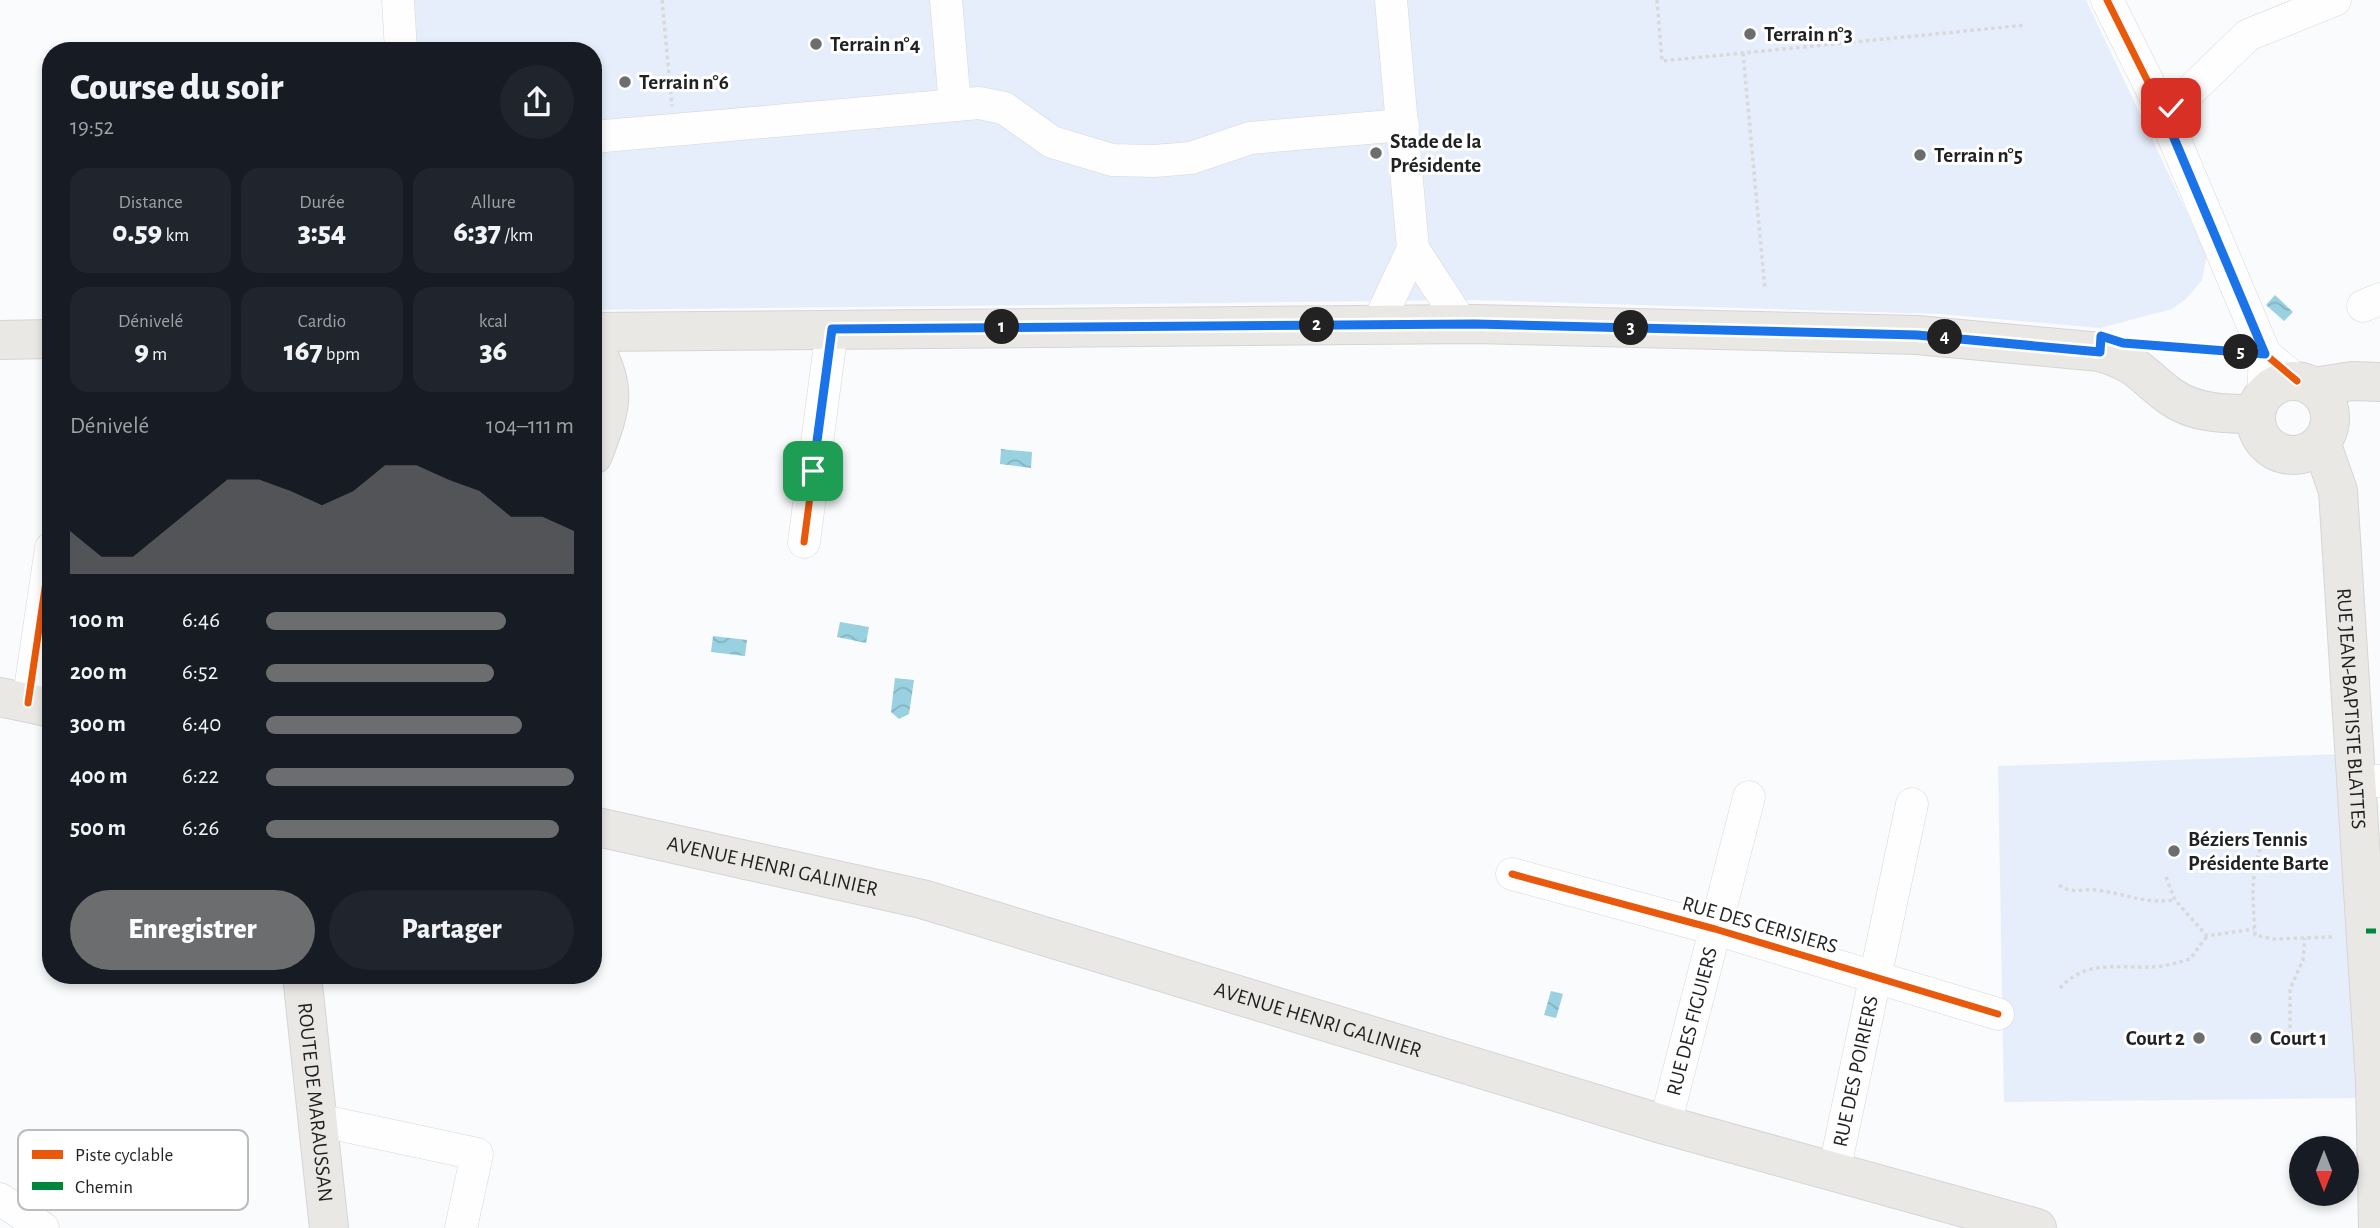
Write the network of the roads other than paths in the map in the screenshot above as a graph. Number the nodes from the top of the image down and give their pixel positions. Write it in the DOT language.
graph roads {
  1 [pos="398,0"];
  2 [pos="946,0"];
  3 [pos="1391,0"];
  4 [pos="2107,0"];
  5 [pos="2335,0"];
  6 [pos="400,42"];
  7 [pos="955,105"];
  8 [pos="2163,112"];
  9 [pos="1402,125"];
  10 [pos="602,136"];
  11 [pos="1413,249"];
  12 [pos="1462,324"];
  13 [pos="1377,325"];
  14 [pos="832,329"];
  15 [pos="602,332"];
  16 [pos="42,339"];
  17 [pos="0,340"];
  18 [pos="602,362"];
  19 [pos="2380,384"];
  20 [pos="2282,394"];
  21 [pos="602,429"];
  22 [pos="2326,433"];
  23 [pos="804,542"];
  24 [pos="42,604"];
  25 [pos="26,703"];
  26 [pos="2369,781"];
  27 [pos="1749,797"];
  28 [pos="1912,804"];
  29 [pos="602,829"];
  30 [pos="1512,874"];
  31 [pos="1715,929"];
  32 [pos="1873,976"];
  33 [pos="303,984"];
  34 [pos="1998,1014"];
  35 [pos="318,1120"];
  36 [pos="2378,1120"];
  37 [pos="1665,1125"];
  38 [pos="1834,1172"];
  39 [pos="0,1199"];
  40 [pos="43,1228"];
  41 [pos="329,1228"];
  42 [pos="461,1228"];
  43 [pos="2037,1228"];
  44 [pos="2378,1228"];
  1 -- 6 [label="street"];
  2 -- 7 [label="street"];
  3 -- 9 [label="street"];
  4 -- 8 [label="street"];
  5 -- 8 [label="street"];
  7 -- 9 [label="street"];
  7 -- 10 [label="street"];
  8 -- 20 [label="street"];
  9 -- 11 [label="street"];
  11 -- 12 [label="street"];
  11 -- 13 [label="street"];
  12 -- 13 [label="main road"];
  12 -- 20 [label="main road"];
  13 -- 14 [label="main road"];
  14 -- 15 [label="main road"];
  14 -- 23 [label="street"];
  16 -- 17 [label="main road"];
  18 -- 21 [label="main road"];
  19 -- 20 [label="main road"];
  19 -- 22 [label="main road"];
  20 -- 22 [label="main road"];
  20 -- 22 [label="main road"];
  22 -- 26 [label="main road, RUE JEAN-BAPTISTE BLATTES"];
  24 -- 25 [label="street"];
  26 -- 36 [label="main road, RUE JEAN-BAPTISTE BLATTES"];
  27 -- 31 [label="street, RUE DES FIGUIERS"];
  28 -- 32 [label="street, RUE DES POIRIERS"];
  29 -- 37 [label="main road, AVENUE HENRI GALINIER"];
  30 -- 31 [label="street, RUE DES CERISIERS"];
  31 -- 32 [label="street, RUE DES CERISIERS"];
  31 -- 37 [label="street, RUE DES FIGUIERS"];
  32 -- 34 [label="street, RUE DES CERISIERS"];
  32 -- 38 [label="street, RUE DES POIRIERS"];
  33 -- 35 [label="main road, ROUTE DE MARAUSSAN"];
  35 -- 41 [label="main road, ROUTE DE MARAUSSAN"];
  35 -- 42 [label="street"];
  36 -- 44 [label="main road, RUE JEAN-BAPTISTE BLATTES"];
  37 -- 38 [label="main road, AVENUE HENRI GALINIER"];
  38 -- 43 [label="main road, AVENUE HENRI GALINIER"];
  39 -- 40 [label="street"];
}
